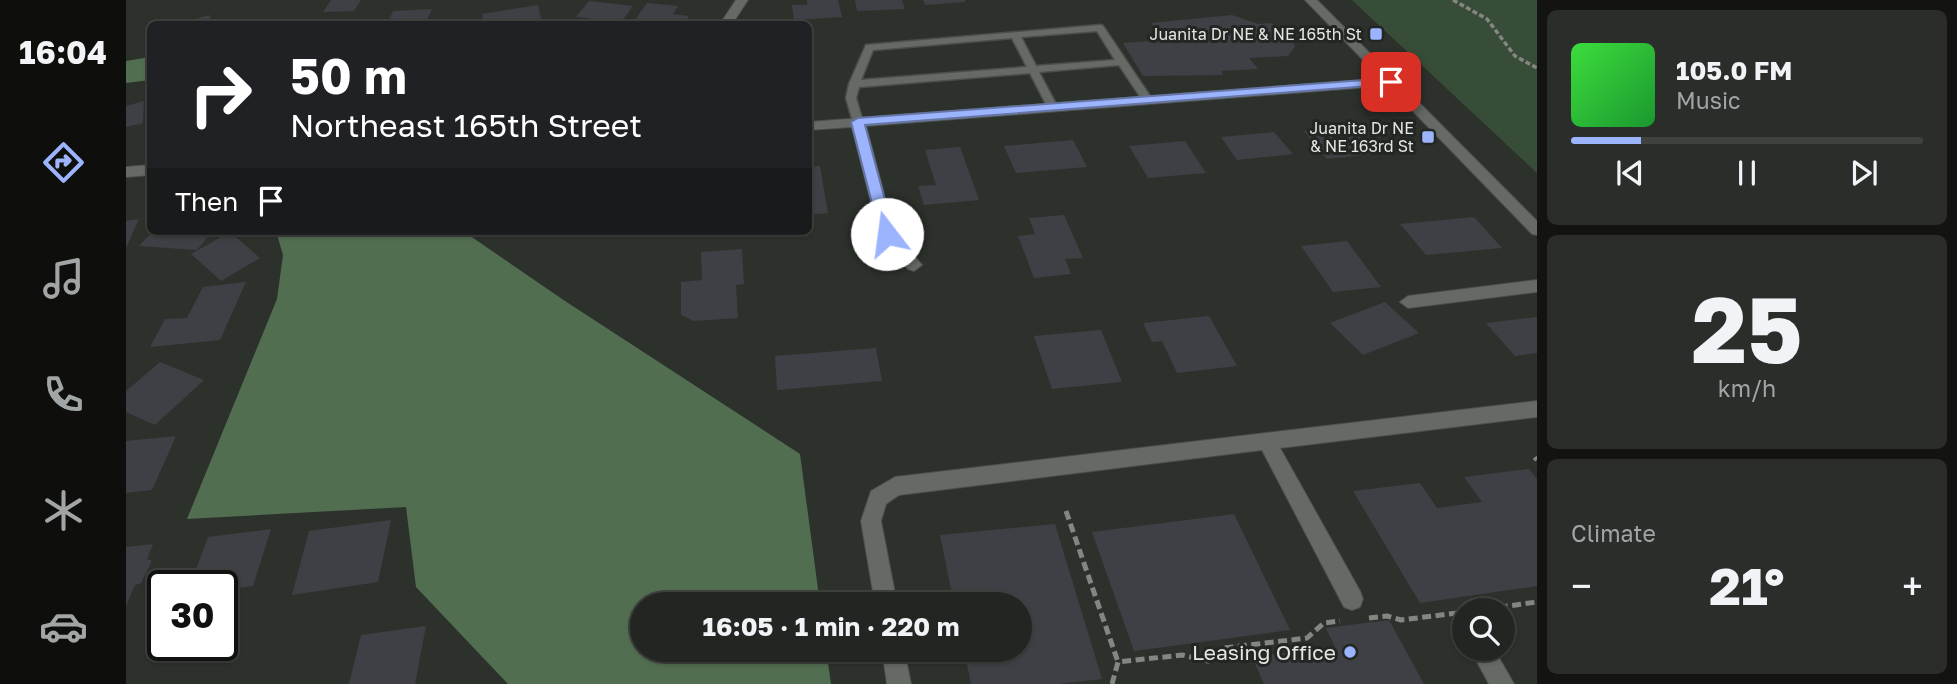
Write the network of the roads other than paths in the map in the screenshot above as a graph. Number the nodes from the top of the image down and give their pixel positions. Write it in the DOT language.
graph roads {
  1 [pos="741,0"];
  2 [pos="1311,0"];
  3 [pos="728,21"];
  4 [pos="1015,35"];
  5 [pos="1122,62"];
  6 [pos="1032,69"];
  7 [pos="1391,82"];
  8 [pos="853,84"];
  9 [pos="1147,99"];
  10 [pos="1052,106"];
  11 [pos="858,122"];
  12 [pos="812,126"];
  13 [pos="147,170"];
  14 [pos="126,172"];
  15 [pos="1537,230"];
  16 [pos="914,265"];
  17 [pos="1537,286"];
  18 [pos="1408,302"];
  19 [pos="1537,409"];
  20 [pos="1267,442"];
  21 [pos="884,592"];
  22 [pos="1352,599"];
  23 [pos="1488,661"];
  24 [pos="896,662"];
  25 [pos="900,684"];
  26 [pos="1502,684"];
  1 -- 3 [label="street"];
  2 -- 7 [label="street"];
  4 -- 5 [label="lane"];
  4 -- 6 [label="lane"];
  4 -- 8 [label="lane"];
  5 -- 6 [label="lane"];
  5 -- 9 [label="lane"];
  6 -- 8 [label="lane"];
  6 -- 10 [label="lane"];
  7 -- 9 [label="street"];
  7 -- 15 [label="street"];
  8 -- 11 [label="lane"];
  9 -- 10 [label="street"];
  10 -- 11 [label="street"];
  11 -- 12 [label="street"];
  11 -- 16 [label="street"];
  13 -- 14 [label="street"];
  17 -- 18 [label="street"];
  19 -- 20 [label="street"];
  20 -- 21 [label="street"];
  20 -- 22 [label="street"];
  23 -- 26 [label="street"];
  24 -- 25 [label="street"];
}
